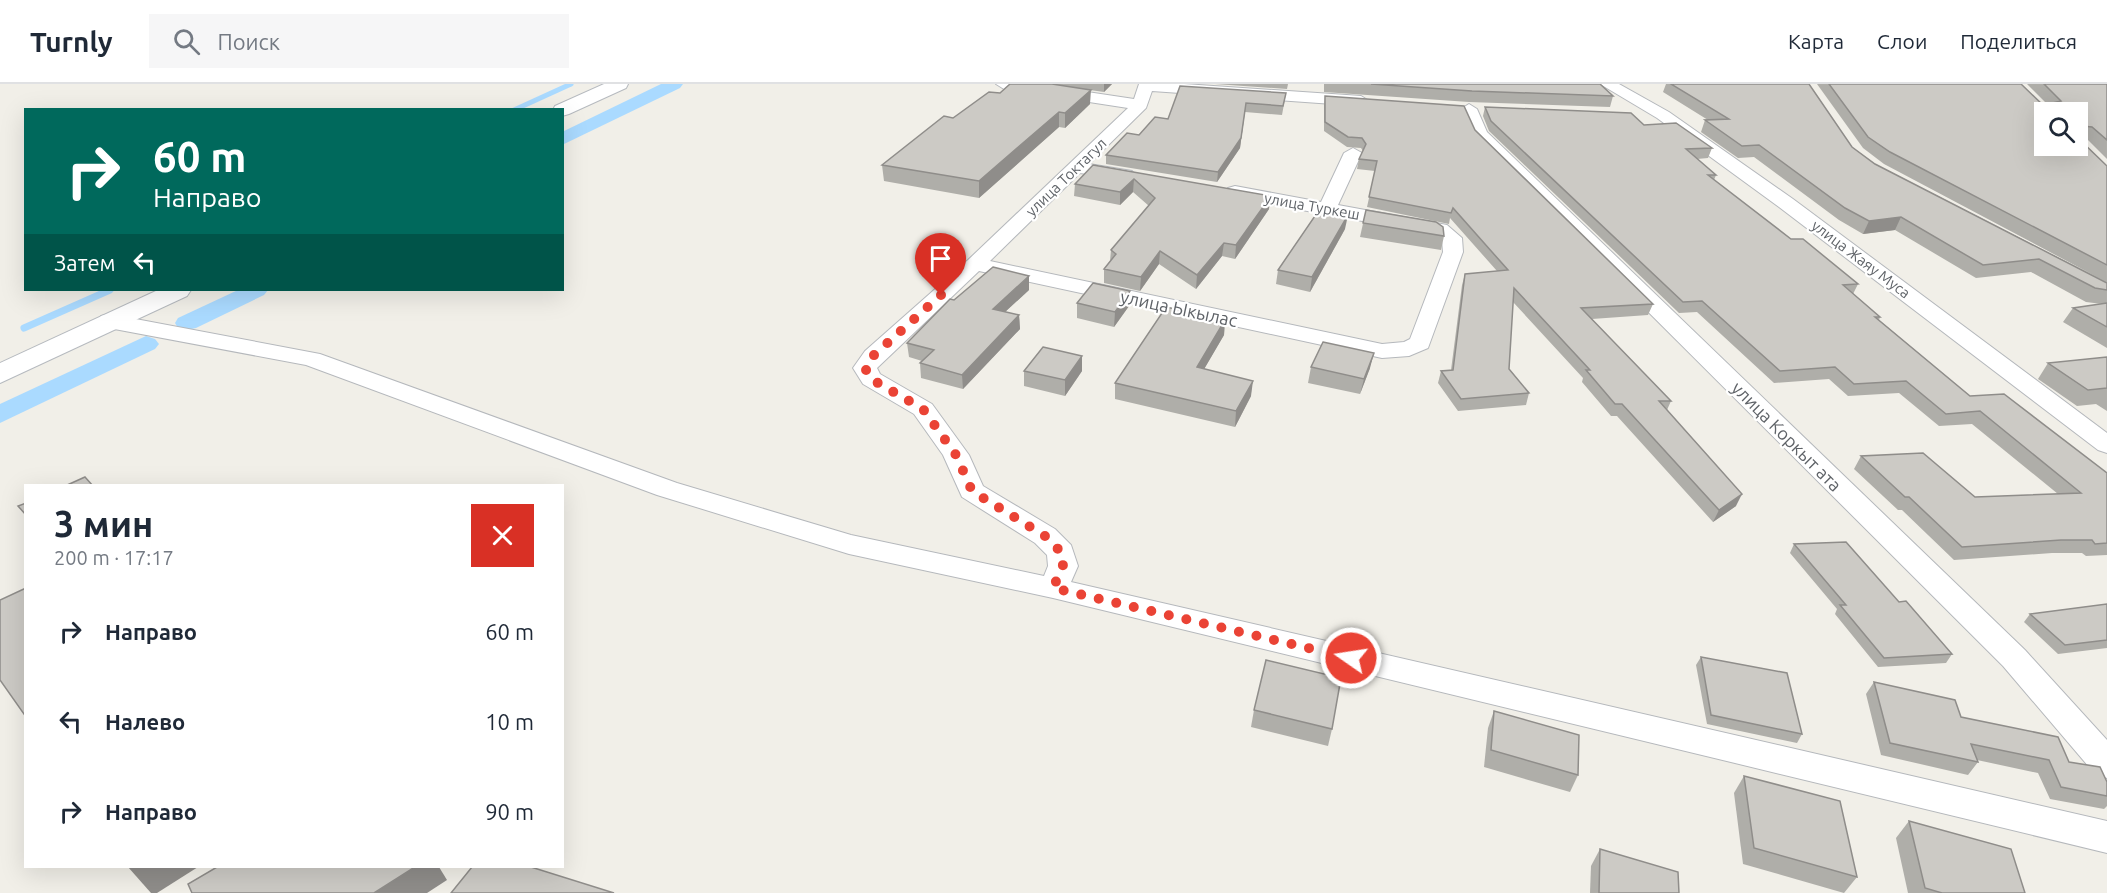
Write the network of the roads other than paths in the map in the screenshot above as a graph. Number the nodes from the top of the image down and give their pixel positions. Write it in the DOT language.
graph roads {
  1 [pos="619,84"];
  2 [pos="1004,84"];
  3 [pos="1608,84"];
  4 [pos="1147,85"];
  5 [pos="1373,102"];
  6 [pos="1140,105"];
  7 [pos="564,109"];
  8 [pos="1473,109"];
  9 [pos="1632,115"];
  10 [pos="1663,115"];
  11 [pos="1353,153"];
  12 [pos="1077,166"];
  13 [pos="1145,178"];
  14 [pos="1213,189"];
  15 [pos="1327,208"];
  16 [pos="1440,229"];
  17 [pos="975,264"];
  18 [pos="176,291"];
  19 [pos="110,321"];
  20 [pos="0,374"];
  21 [pos="2107,445"];
  22 [pos="1053,588"];
  23 [pos="2107,764"];
  24 [pos="2107,837"];
  1 -- 7 [label="main road"];
  2 -- 6 [label="street"];
  3 -- 10 [label="street, улица Жаяу Муса"];
  4 -- 5 [label="street"];
  4 -- 6 [label="street, улица Токтагул"];
  6 -- 12 [label="street, улица Токтагул"];
  8 -- 23 [label="street, улица Коркыт ата"];
  9 -- 10 [label="street"];
  10 -- 21 [label="street, улица Жаяу Муса"];
  11 -- 15 [label="street"];
  12 -- 13 [label="street"];
  12 -- 17 [label="street, улица Токтагул"];
  14 -- 15 [label="street, улица Туркеш"];
  15 -- 16 [label="street, улица Туркеш"];
  16 -- 17 [label="street, улица Ыкылас"];
  17 -- 22 [label="street, улица Токтагул"];
  18 -- 19 [label="main road"];
  19 -- 20 [label="main road"];
  19 -- 22 [label="street"];
  22 -- 24 [label="street"];
}
